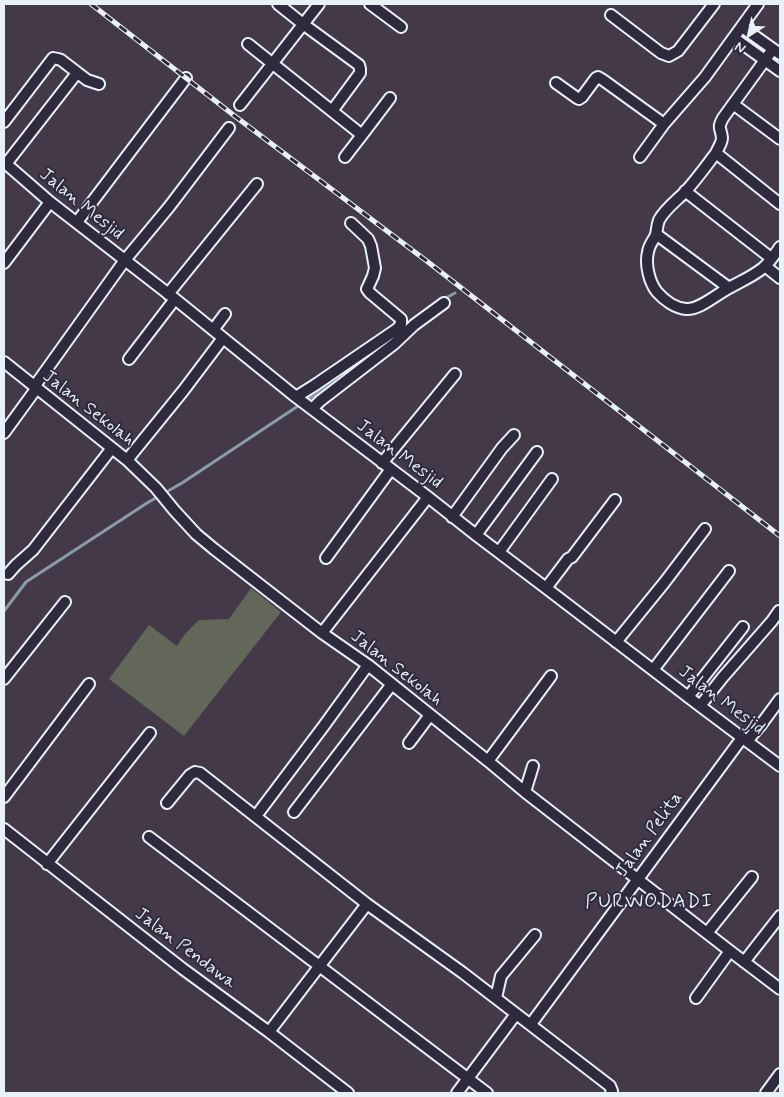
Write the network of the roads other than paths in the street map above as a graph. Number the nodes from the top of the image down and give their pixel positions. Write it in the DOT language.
graph roads {
  1 [pos="278,4"];
  2 [pos="319,4"];
  3 [pos="370,4"];
  4 [pos="714,4"];
  5 [pos="758,4"];
  6 [pos="611,15"];
  7 [pos="303,24"];
  8 [pos="401,27"];
  9 [pos="742,27"];
  10 [pos="734,38"];
  11 [pos="248,44"];
  12 [pos="778,52"];
  13 [pos="765,59"];
  14 [pos="272,64"];
  15 [pos="780,70"];
  16 [pos="77,73"];
  17 [pos="186,78"];
  18 [pos="556,83"];
  19 [pos="99,84"];
  20 [pos="390,98"];
  21 [pos="734,104"];
  22 [pos="240,105"];
  23 [pos="332,110"];
  24 [pos="4,122"];
  25 [pos="664,124"];
  26 [pos="229,128"];
  27 [pos="362,135"];
  28 [pos="780,139"];
  29 [pos="716,153"];
  30 [pos="345,157"];
  31 [pos="640,157"];
  32 [pos="5,163"];
  33 [pos="257,184"];
  34 [pos="685,191"];
  35 [pos="50,202"];
  36 [pos="780,204"];
  37 [pos="77,222"];
  38 [pos="351,222"];
  39 [pos="656,234"];
  40 [pos="780,247"];
  41 [pos="125,260"];
  42 [pos="768,262"];
  43 [pos="4,263"];
  44 [pos="780,278"];
  45 [pos="729,288"];
  46 [pos="172,296"];
  47 [pos="444,303"];
  48 [pos="225,314"];
  49 [pos="213,330"];
  50 [pos="223,338"];
  51 [pos="129,359"];
  52 [pos="4,362"];
  53 [pos="455,374"];
  54 [pos="35,388"];
  55 [pos="298,398"];
  56 [pos="311,407"];
  57 [pos="4,433"];
  58 [pos="514,435"];
  59 [pos="112,448"];
  60 [pos="537,452"];
  61 [pos="127,460"];
  62 [pos="387,466"];
  63 [pos="552,479"];
  64 [pos="428,497"];
  65 [pos="615,500"];
  66 [pos="452,517"];
  67 [pos="705,529"];
  68 [pos="476,536"];
  69 [pos="499,552"];
  70 [pos="326,558"];
  71 [pos="729,571"];
  72 [pos="8,574"];
  73 [pos="546,588"];
  74 [pos="65,602"];
  75 [pos="779,611"];
  76 [pos="743,627"];
  77 [pos="322,633"];
  78 [pos="616,642"];
  79 [pos="368,664"];
  80 [pos="653,670"];
  81 [pos="551,676"];
  82 [pos="4,679"];
  83 [pos="89,684"];
  84 [pos="392,684"];
  85 [pos="688,697"];
  86 [pos="780,699"];
  87 [pos="700,706"];
  88 [pos="430,715"];
  89 [pos="150,732"];
  90 [pos="744,739"];
  91 [pos="409,743"];
  92 [pos="488,760"];
  93 [pos="780,765"];
  94 [pos="532,766"];
  95 [pos="525,792"];
  96 [pos="4,797"];
  97 [pos="167,803"];
  98 [pos="294,812"];
  99 [pos="256,816"];
  100 [pos="4,829"];
  101 [pos="149,837"];
  102 [pos="47,864"];
  103 [pos="752,877"];
  104 [pos="638,880"];
  105 [pos="367,904"];
  106 [pos="780,916"];
  107 [pos="707,933"];
  108 [pos="535,935"];
  109 [pos="730,951"];
  110 [pos="744,962"];
  111 [pos="319,966"];
  112 [pos="780,989"];
  113 [pos="496,998"];
  114 [pos="696,998"];
  115 [pos="516,1014"];
  116 [pos="531,1024"];
  117 [pos="269,1032"];
  118 [pos="780,1074"];
  119 [pos="468,1078"];
  120 [pos="348,1093"];
  121 [pos="457,1093"];
  122 [pos="487,1093"];
  123 [pos="612,1093"];
  124 [pos="766,1093"];
  1 -- 7 [label="street"];
  2 -- 7 [label="street"];
  3 -- 8 [label="street"];
  4 -- 6 [label="street"];
  5 -- 9 [label="street"];
  7 -- 14 [label="street"];
  7 -- 23 [label="street"];
  9 -- 10 [label="street"];
  9 -- 12 [label="street"];
  10 -- 13 [label="street"];
  10 -- 25 [label="street"];
  11 -- 14 [label="street"];
  12 -- 13 [label="street"];
  13 -- 15 [label="street"];
  13 -- 21 [label="street"];
  14 -- 22 [label="street"];
  14 -- 23 [label="street"];
  16 -- 19 [label="street"];
  16 -- 24 [label="street"];
  16 -- 32 [label="street"];
  17 -- 37 [label="street"];
  18 -- 25 [label="street"];
  20 -- 27 [label="street"];
  21 -- 28 [label="street"];
  21 -- 29 [label="street"];
  23 -- 27 [label="street"];
  25 -- 31 [label="street"];
  26 -- 41 [label="street"];
  27 -- 30 [label="street"];
  29 -- 34 [label="street"];
  29 -- 36 [label="street"];
  32 -- 35 [label="street, Jalan Mesjid"];
  33 -- 46 [label="street"];
  34 -- 39 [label="street"];
  34 -- 42 [label="street"];
  35 -- 37 [label="street, Jalan Mesjid"];
  35 -- 43 [label="street"];
  37 -- 41 [label="street, Jalan Mesjid"];
  38 -- 55 [label="street"];
  39 -- 45 [label="street"];
  39 -- 45 [label="street"];
  40 -- 42 [label="street"];
  41 -- 46 [label="street, Jalan Mesjid"];
  41 -- 54 [label="street"];
  42 -- 44 [label="street"];
  42 -- 45 [label="street"];
  46 -- 49 [label="street, Jalan Mesjid"];
  46 -- 51 [label="street"];
  47 -- 56 [label="street"];
  48 -- 49 [label="street"];
  49 -- 50 [label="street, Jalan Mesjid"];
  50 -- 55 [label="street, Jalan Mesjid"];
  50 -- 61 [label="street"];
  52 -- 54 [label="street, Jalan Sekolah"];
  53 -- 62 [label="street"];
  54 -- 57 [label="street"];
  54 -- 59 [label="street, Jalan Sekolah"];
  55 -- 56 [label="street, Jalan Mesjid"];
  56 -- 62 [label="street, Jalan Mesjid"];
  58 -- 66 [label="street"];
  59 -- 61 [label="street, Jalan Sekolah"];
  59 -- 72 [label="street"];
  60 -- 68 [label="street"];
  61 -- 77 [label="street, Jalan Sekolah"];
  62 -- 64 [label="street, Jalan Mesjid"];
  62 -- 70 [label="street"];
  63 -- 69 [label="street"];
  64 -- 66 [label="street, Jalan Mesjid"];
  64 -- 77 [label="street"];
  65 -- 73 [label="street"];
  66 -- 68 [label="street, Jalan Mesjid"];
  67 -- 78 [label="street"];
  68 -- 69 [label="street, Jalan Mesjid"];
  69 -- 73 [label="street, Jalan Mesjid"];
  71 -- 80 [label="street"];
  73 -- 78 [label="street, Jalan Mesjid"];
  74 -- 82 [label="street"];
  75 -- 87 [label="street"];
  76 -- 85 [label="street"];
  77 -- 79 [label="street, Jalan Sekolah"];
  78 -- 80 [label="street, Jalan Mesjid"];
  79 -- 84 [label="street, Jalan Sekolah"];
  79 -- 99 [label="street"];
  80 -- 85 [label="street, Jalan Mesjid"];
  81 -- 92 [label="street"];
  83 -- 96 [label="street"];
  84 -- 88 [label="street, Jalan Sekolah"];
  84 -- 98 [label="street"];
  85 -- 87 [label="street, Jalan Mesjid"];
  86 -- 90 [label="street, Jalan Pelita"];
  87 -- 90 [label="street, Jalan Mesjid"];
  88 -- 91 [label="street"];
  88 -- 92 [label="street, Jalan Sekolah"];
  89 -- 102 [label="street"];
  90 -- 93 [label="street, Jalan Mesjid"];
  90 -- 104 [label="street, Jalan Pelita"];
  92 -- 95 [label="street, Jalan Sekolah"];
  94 -- 95 [label="street"];
  95 -- 104 [label="street, Jalan Sekolah"];
  97 -- 99 [label="street"];
  99 -- 105 [label="street"];
  100 -- 102 [label="street, Jalan Pendawa"];
  101 -- 111 [label="street"];
  102 -- 117 [label="street, Jalan Pendawa"];
  103 -- 107 [label="street"];
  104 -- 107 [label="street, Jalan Sekolah"];
  104 -- 116 [label="street, Jalan Pelita"];
  105 -- 111 [label="street"];
  105 -- 113 [label="street"];
  106 -- 110 [label="street"];
  107 -- 109 [label="street, Jalan Sekolah"];
  108 -- 113 [label="street"];
  109 -- 110 [label="street, Jalan Sekolah"];
  109 -- 114 [label="street"];
  110 -- 112 [label="street, Jalan Sekolah"];
  111 -- 117 [label="street"];
  111 -- 119 [label="street"];
  113 -- 115 [label="street"];
  115 -- 116 [label="street"];
  115 -- 119 [label="street"];
  116 -- 123 [label="street"];
  117 -- 120 [label="street, Jalan Pendawa"];
  118 -- 124 [label="street"];
  119 -- 121 [label="street"];
  119 -- 122 [label="street"];
}
